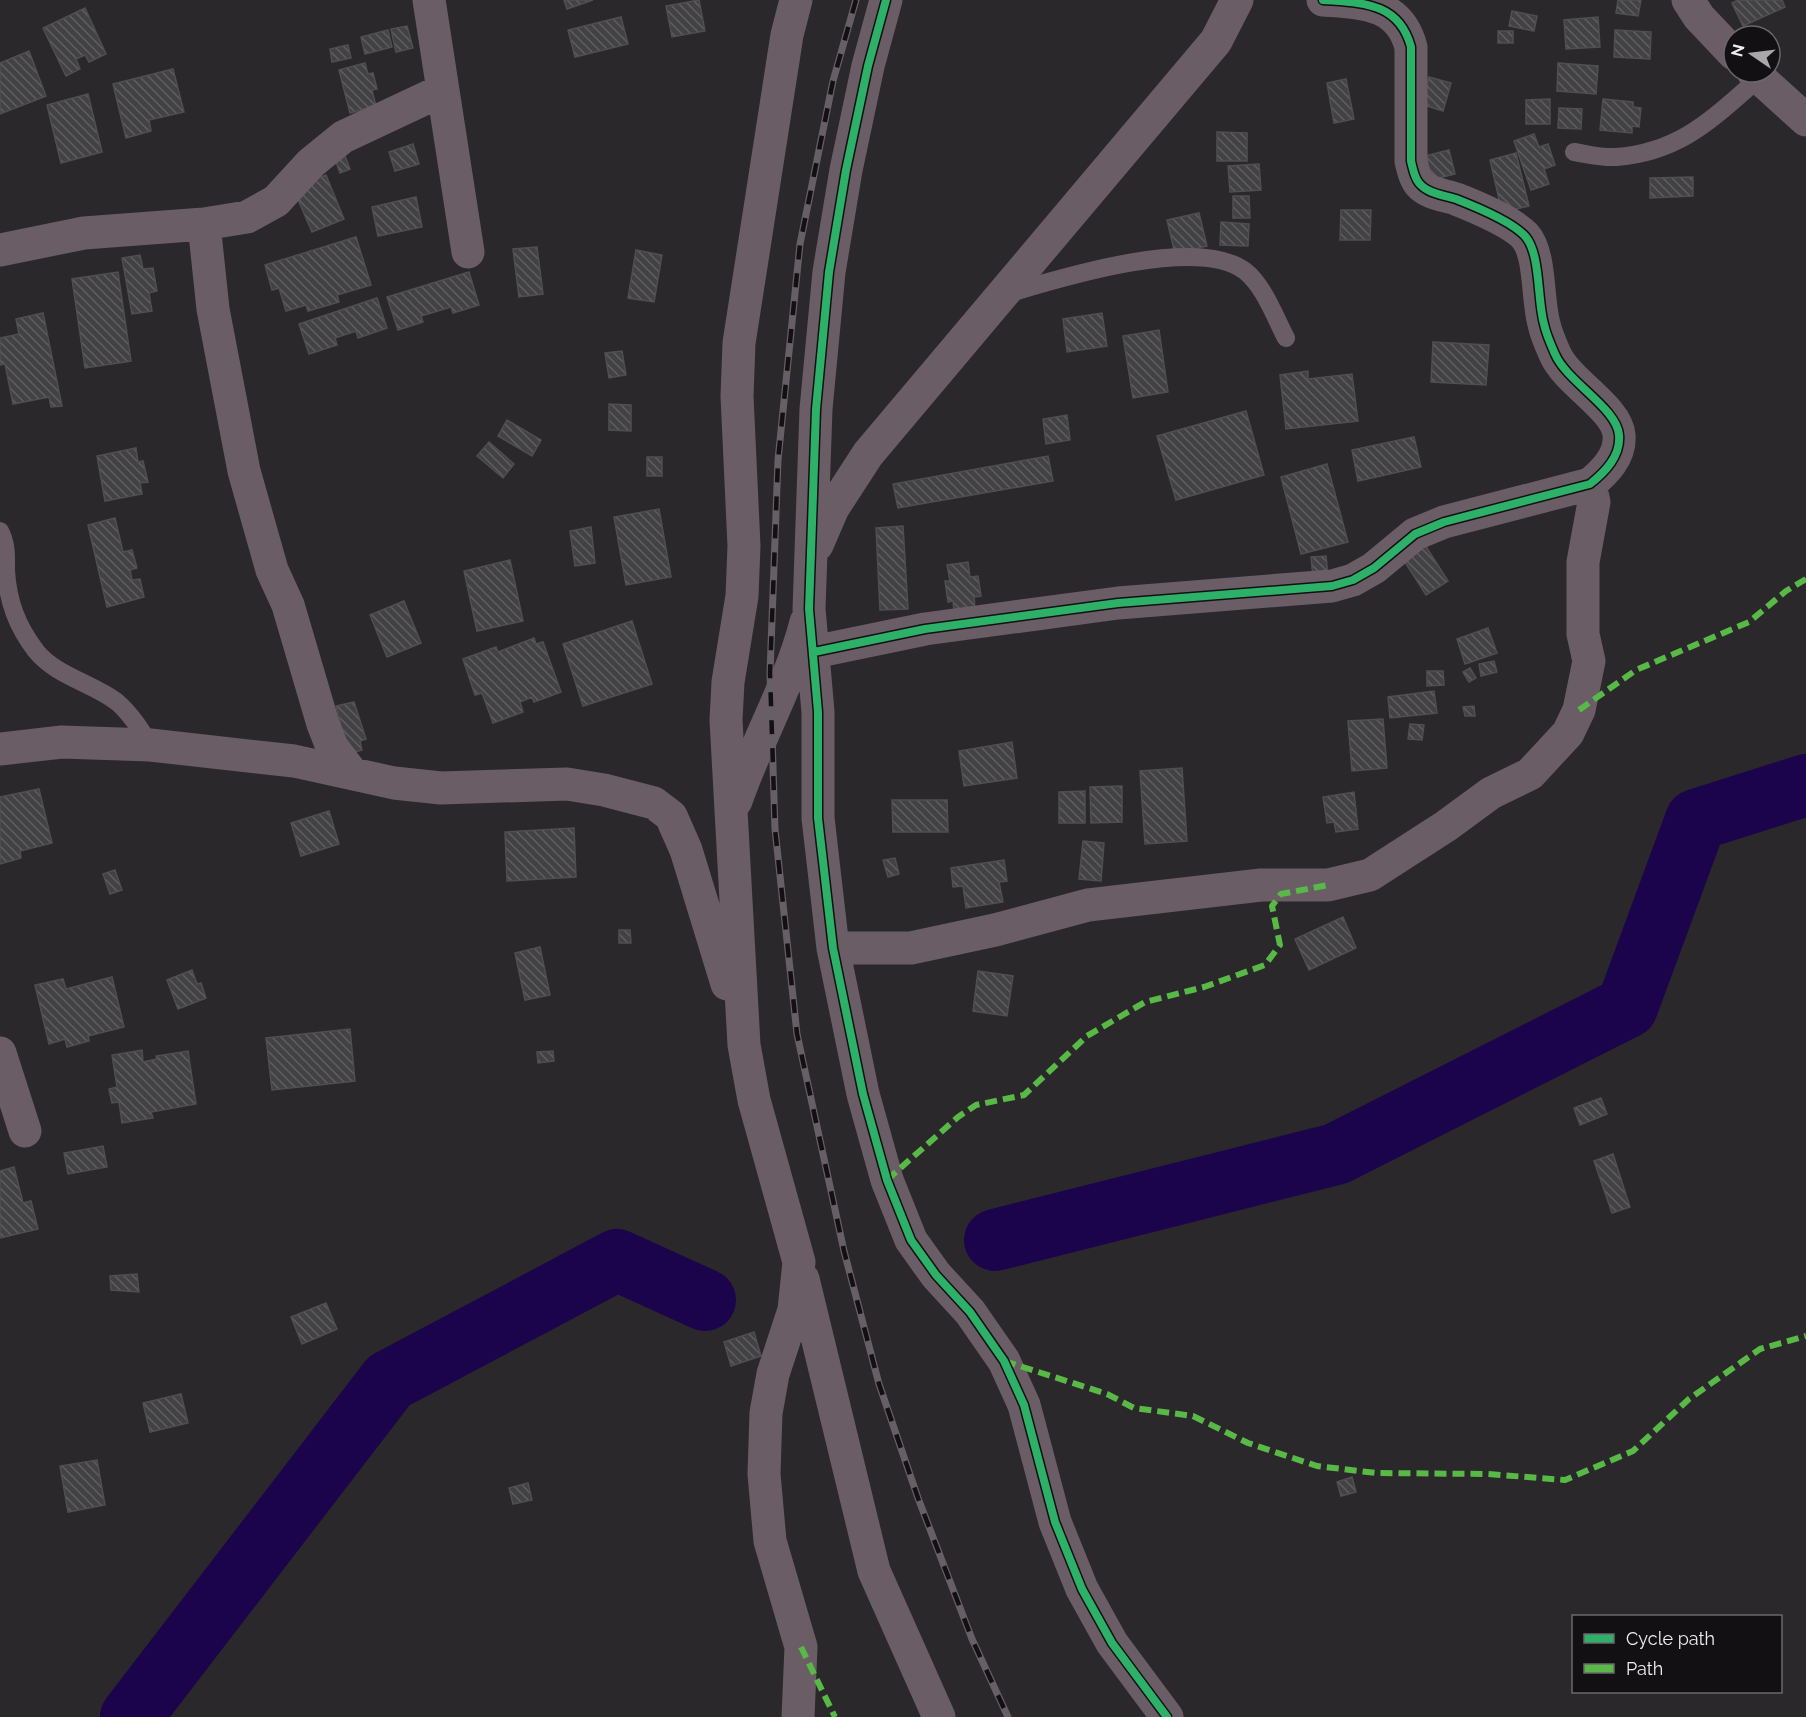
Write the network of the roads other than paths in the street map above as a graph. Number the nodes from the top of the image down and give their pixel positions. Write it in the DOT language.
graph roads {
  1 [pos="429,0"];
  2 [pos="796,0"];
  3 [pos="886,0"];
  4 [pos="1237,0"];
  5 [pos="1323,0"];
  6 [pos="1688,0"];
  7 [pos="1722,41"];
  8 [pos="1747,84"];
  9 [pos="1766,84"];
  10 [pos="443,90"];
  11 [pos="1806,120"];
  12 [pos="1574,152"];
  13 [pos="204,224"];
  14 [pos="0,250"];
  15 [pos="468,252"];
  16 [pos="1002,295"];
  17 [pos="1286,338"];
  18 [pos="1590,484"];
  19 [pos="0,531"];
  20 [pos="811,559"];
  21 [pos="809,609"];
  22 [pos="814,652"];
  23 [pos="150,745"];
  24 [pos="0,749"];
  25 [pos="351,772"];
  26 [pos="731,817"];
  27 [pos="833,948"];
  28 [pos="744,1046"];
  29 [pos="0,1053"];
  30 [pos="25,1131"];
  31 [pos="799,1262"];
  32 [pos="798,1717"];
  33 [pos="939,1717"];
  34 [pos="1167,1717"];
  1 -- 10 [label="street"];
  2 -- 26 [label="street"];
  3 -- 20 [label="street"];
  4 -- 16 [label="street"];
  5 -- 18 [label="street"];
  6 -- 7 [label="street"];
  8 -- 12 [label="lane"];
  9 -- 11 [label="street"];
  10 -- 13 [label="street"];
  10 -- 15 [label="street"];
  13 -- 14 [label="street"];
  13 -- 25 [label="street"];
  16 -- 17 [label="lane"];
  16 -- 20 [label="street"];
  18 -- 22 [label="street"];
  18 -- 27 [label="street"];
  19 -- 23 [label="lane"];
  20 -- 21 [label="street"];
  21 -- 22 [label="street"];
  21 -- 26 [label="street"];
  22 -- 27 [label="street"];
  23 -- 24 [label="street"];
  23 -- 25 [label="street"];
  25 -- 28 [label="street"];
  26 -- 28 [label="street"];
  27 -- 34 [label="street"];
  28 -- 31 [label="street"];
  29 -- 30 [label="street"];
  31 -- 32 [label="street"];
  31 -- 33 [label="street"];
}
